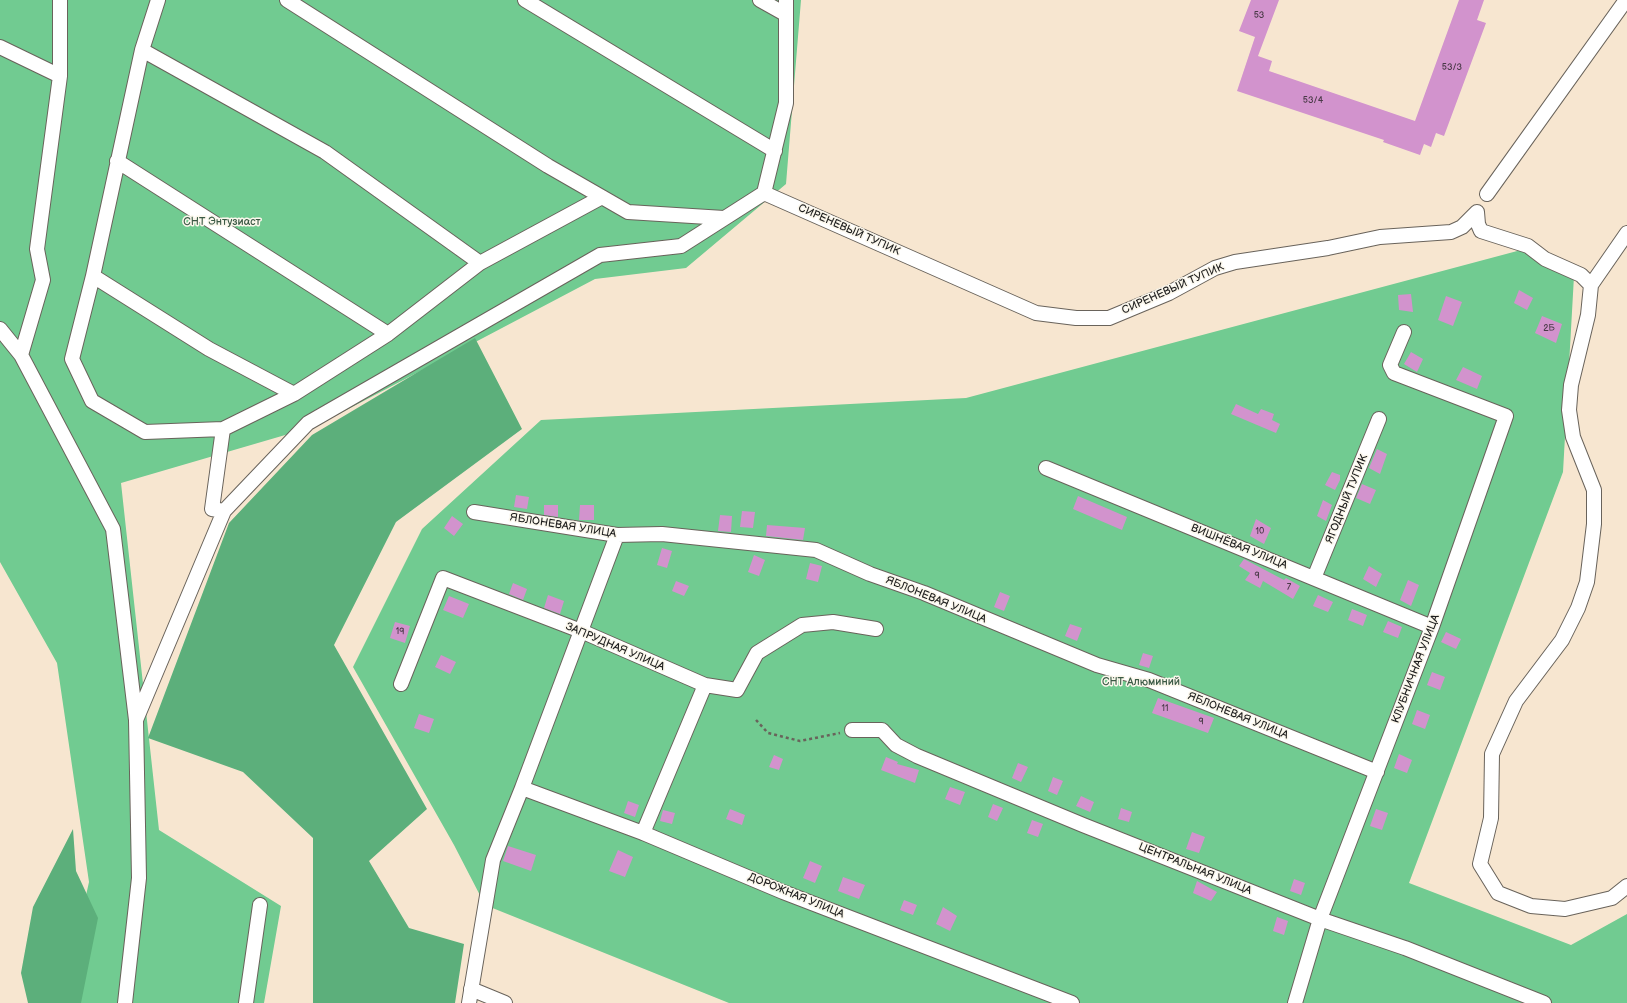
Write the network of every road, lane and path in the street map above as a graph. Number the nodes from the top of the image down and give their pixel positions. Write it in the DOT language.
graph roads {
  1 [pos="60,0"];
  2 [pos="158,0"];
  3 [pos="287,0"];
  4 [pos="525,0"];
  5 [pos="760,0"];
  6 [pos="786,0"];
  7 [pos="1626,0"];
  8 [pos="785,14"];
  9 [pos="0,47"];
  10 [pos="142,50"];
  11 [pos="60,76"];
  12 [pos="774,150"];
  13 [pos="117,161"];
  14 [pos="764,193"];
  15 [pos="1487,194"];
  16 [pos="602,197"];
  17 [pos="724,218"];
  18 [pos="1627,233"];
  19 [pos="480,263"];
  20 [pos="93,276"];
  21 [pos="1591,286"];
  22 [pos="0,329"];
  23 [pos="1404,332"];
  24 [pos="388,334"];
  25 [pos="21,355"];
  26 [pos="294,394"];
  27 [pos="1379,419"];
  28 [pos="223,430"];
  29 [pos="1046,468"];
  30 [pos="224,511"];
  31 [pos="474,512"];
  32 [pos="617,535"];
  33 [pos="1314,578"];
  34 [pos="1432,627"];
  35 [pos="876,629"];
  36 [pos="581,631"];
  37 [pos="401,684"];
  38 [pos="705,685"];
  39 [pos="136,720"];
  40 [pos="756,720"];
  41 [pos="852,730"];
  42 [pos="1377,772"];
  43 [pos="522,788"];
  44 [pos="643,833"];
  45 [pos="1627,886"];
  46 [pos="260,905"];
  47 [pos="1320,919"];
  48 [pos="471,989"];
  49 [pos="125,1003"];
  50 [pos="246,1003"];
  51 [pos="469,1003"];
  52 [pos="505,1003"];
  53 [pos="1072,1003"];
  54 [pos="1295,1003"];
  55 [pos="1544,1003"];
  1 -- 11 [label="street"];
  2 -- 10 [label="street"];
  3 -- 16 [label="street"];
  4 -- 12 [label="street"];
  5 -- 8 [label="street"];
  6 -- 8 [label="street"];
  7 -- 15 [label="street"];
  8 -- 12 [label="street"];
  9 -- 11 [label="street"];
  10 -- 13 [label="street"];
  10 -- 19 [label="street"];
  11 -- 25 [label="street"];
  12 -- 14 [label="street"];
  13 -- 20 [label="street"];
  13 -- 24 [label="street"];
  14 -- 17 [label="street"];
  14 -- 21 [label="street, СИРЕНЕВЫЙ ТУПИК"];
  16 -- 17 [label="street"];
  16 -- 19 [label="street"];
  17 -- 30 [label="street"];
  18 -- 21 [label="street"];
  19 -- 24 [label="street"];
  20 -- 26 [label="street"];
  20 -- 28 [label="street"];
  21 -- 45 [label="street"];
  22 -- 25 [label="street"];
  23 -- 34 [label="street, КЛУБНИЧНАЯ УЛИЦА"];
  24 -- 26 [label="street"];
  25 -- 39 [label="street"];
  26 -- 28 [label="street"];
  27 -- 33 [label="street, ЯГОДНЫЙ ТУПИК"];
  28 -- 30 [label="street"];
  29 -- 33 [label="street, ВИШНЁВАЯ УЛИЦА"];
  30 -- 39 [label="street"];
  31 -- 32 [label="street, ЯБЛОНЕВАЯ УЛИЦА"];
  32 -- 36 [label="street"];
  32 -- 42 [label="street, ЯБЛОНЕВАЯ УЛИЦА"];
  33 -- 34 [label="street, ВИШНЁВАЯ УЛИЦА"];
  34 -- 42 [label="street, КЛУБНИЧНАЯ УЛИЦА"];
  35 -- 38 [label="street, ЗАПРУДНАЯ УЛИЦА"];
  36 -- 37 [label="street, ЗАПРУДНАЯ УЛИЦА"];
  36 -- 38 [label="street, ЗАПРУДНАЯ УЛИЦА"];
  36 -- 43 [label="street"];
  38 -- 44 [label="street"];
  39 -- 49 [label="street"];
  40 -- 41 [label="path"];
  41 -- 47 [label="street, ЦЕНТРАЛЬНАЯ УЛИЦА"];
  42 -- 47 [label="street, КЛУБНИЧНАЯ УЛИЦА"];
  43 -- 44 [label="street, ДОРОЖНАЯ УЛИЦА"];
  43 -- 48 [label="street"];
  44 -- 53 [label="street, ДОРОЖНАЯ УЛИЦА"];
  46 -- 50 [label="street"];
  47 -- 54 [label="street, КЛУБНИЧНАЯ УЛИЦА"];
  47 -- 55 [label="street, ЦЕНТРАЛЬНАЯ УЛИЦА"];
  48 -- 51 [label="street"];
  48 -- 52 [label="street"];
}
